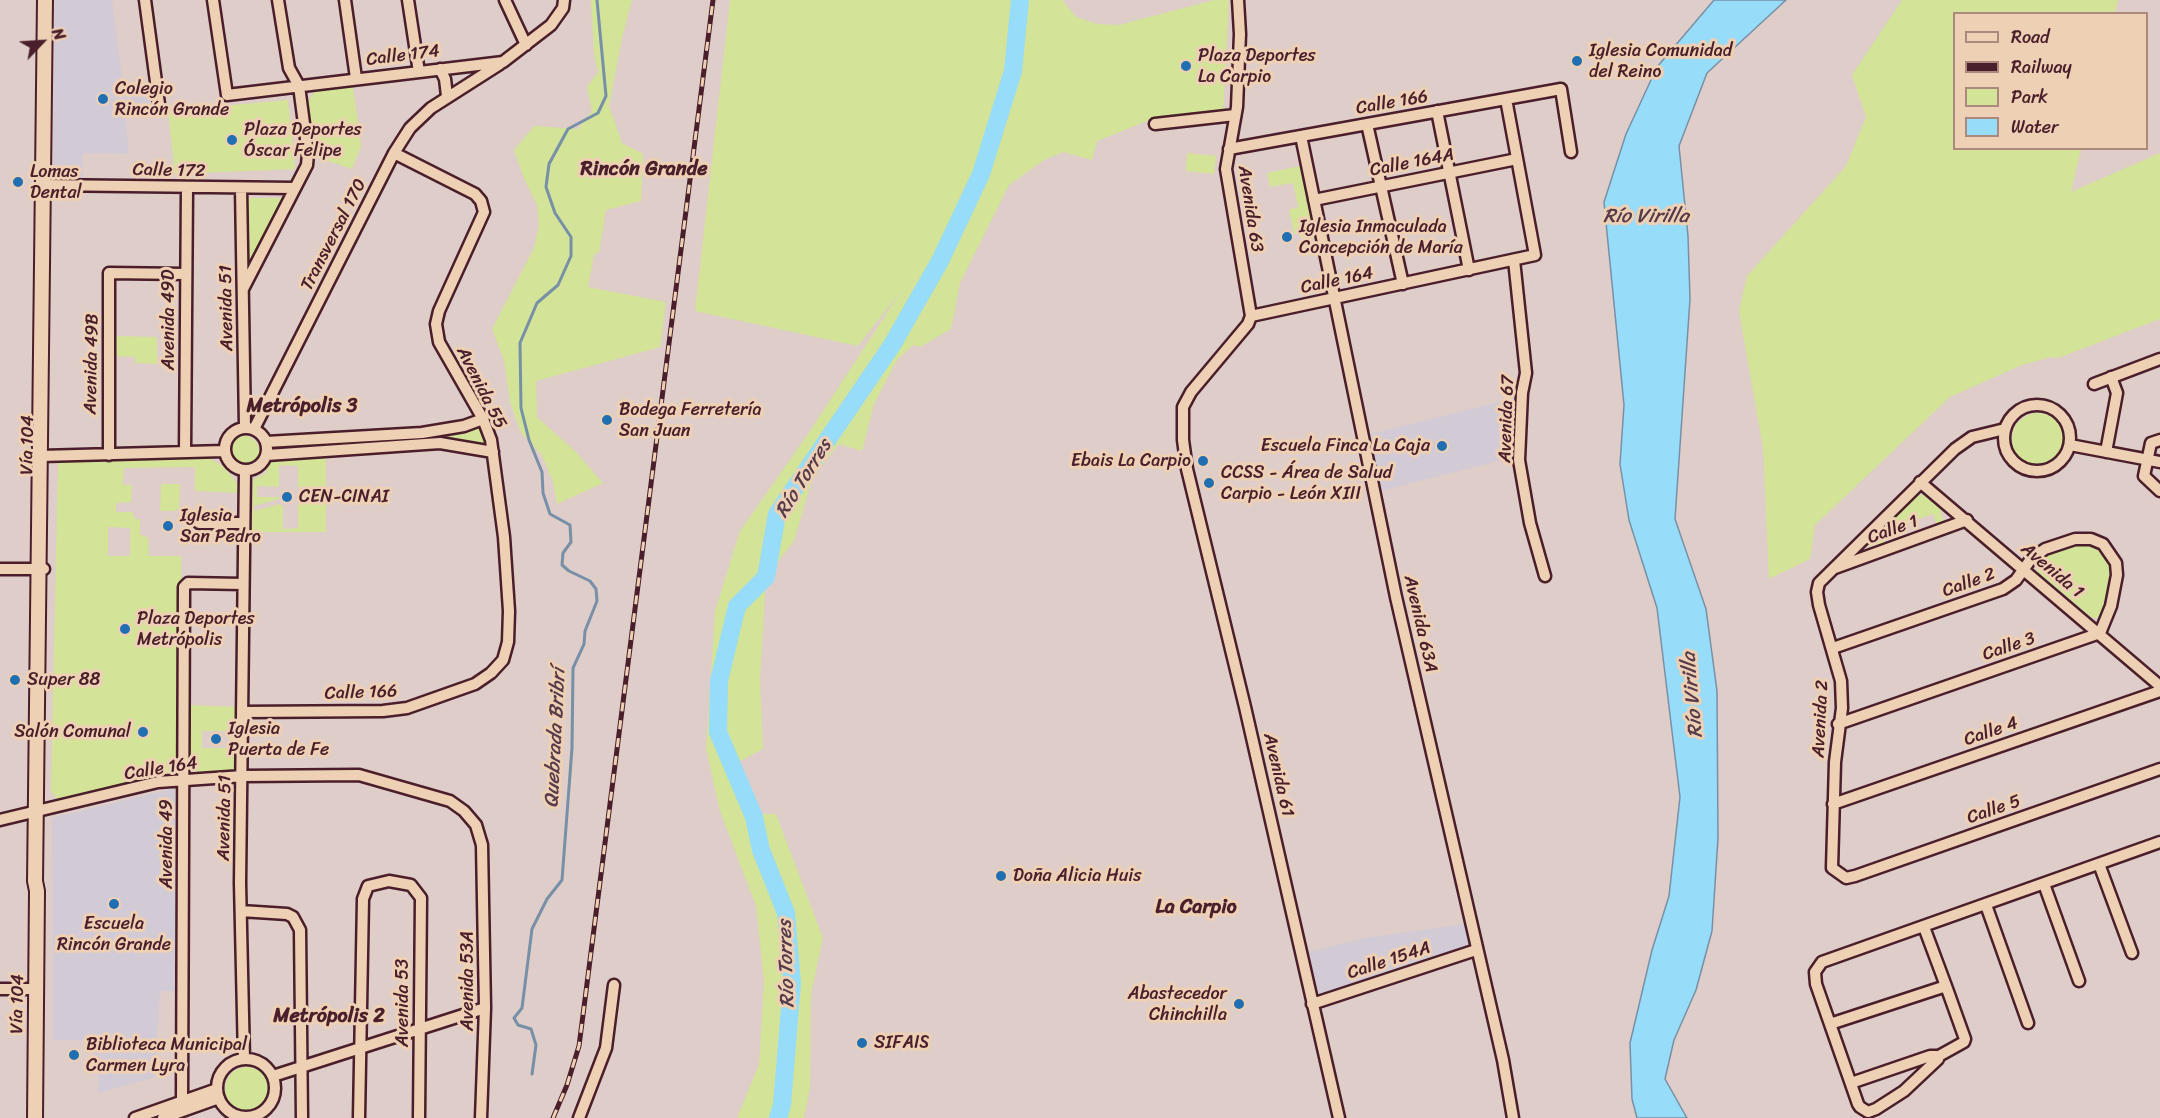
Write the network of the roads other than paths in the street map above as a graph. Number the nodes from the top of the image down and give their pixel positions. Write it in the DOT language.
graph roads {
  1 [pos="45,0"];
  2 [pos="50,0"];
  3 [pos="145,0"];
  4 [pos="213,0"];
  5 [pos="278,0"];
  6 [pos="345,0"];
  7 [pos="408,0"];
  8 [pos="505,0"];
  9 [pos="1238,0"];
  10 [pos="564,4"];
  11 [pos="526,45"];
  12 [pos="503,62"];
  13 [pos="440,69"];
  14 [pos="419,72"];
  15 [pos="356,78"];
  16 [pos="299,86"];
  17 [pos="447,96"];
  18 [pos="1506,99"];
  19 [pos="159,104"];
  20 [pos="1437,111"];
  21 [pos="1235,114"];
  22 [pos="1155,124"];
  23 [pos="1367,124"];
  24 [pos="1301,136"];
  25 [pos="1229,149"];
  26 [pos="1571,152"];
  27 [pos="394,153"];
  28 [pos="1517,159"];
  29 [pos="1448,173"];
  30 [pos="46,185"];
  31 [pos="1380,187"];
  32 [pos="187,188"];
  33 [pos="242,188"];
  34 [pos="293,189"];
  35 [pos="1314,200"];
  36 [pos="1514,260"];
  37 [pos="1469,270"];
  38 [pos="186,274"];
  39 [pos="1402,284"];
  40 [pos="243,289"];
  41 [pos="1334,298"];
  42 [pos="1251,316"];
  43 [pos="2160,359"];
  44 [pos="2111,377"];
  45 [pos="2094,384"];
  46 [pos="483,419"];
  47 [pos="249,428"];
  48 [pos="2005,429"];
  49 [pos="2160,440"];
  50 [pos="266,442"];
  51 [pos="2070,445"];
  52 [pos="224,451"];
  53 [pos="186,452"];
  54 [pos="493,452"];
  55 [pos="2106,452"];
  56 [pos="267,454"];
  57 [pos="109,455"];
  58 [pos="43,456"];
  59 [pos="2147,460"];
  60 [pos="2160,462"];
  61 [pos="245,470"];
  62 [pos="1920,482"];
  63 [pos="2160,491"];
  64 [pos="1967,520"];
  65 [pos="199,523"];
  66 [pos="244,524"];
  67 [pos="0,569"];
  68 [pos="42,569"];
  69 [pos="2024,569"];
  70 [pos="1830,570"];
  71 [pos="1545,576"];
  72 [pos="243,584"];
  73 [pos="2100,633"];
  74 [pos="1833,648"];
  75 [pos="503,660"];
  76 [pos="2160,689"];
  77 [pos="243,712"];
  78 [pos="1838,724"];
  79 [pos="2160,769"];
  80 [pos="243,776"];
  81 [pos="184,779"];
  82 [pos="1833,804"];
  83 [pos="38,812"];
  84 [pos="0,820"];
  85 [pos="482,845"];
  86 [pos="2159,845"];
  87 [pos="2099,864"];
  88 [pos="1838,875"];
  89 [pos="2044,884"];
  90 [pos="1986,905"];
  91 [pos="241,911"];
  92 [pos="1924,927"];
  93 [pos="1476,951"];
  94 [pos="2132,953"];
  95 [pos="2079,981"];
  96 [pos="615,985"];
  97 [pos="1946,986"];
  98 [pos="0,989"];
  99 [pos="36,989"];
  100 [pos="1312,1004"];
  101 [pos="485,1008"];
  102 [pos="2028,1023"];
  103 [pos="1830,1024"];
  104 [pos="419,1028"];
  105 [pos="359,1047"];
  106 [pos="1937,1057"];
  107 [pos="244,1059"];
  108 [pos="302,1066"];
  109 [pos="273,1076"];
  110 [pos="1851,1083"];
  111 [pos="218,1094"];
  112 [pos="182,1102"];
  113 [pos="244,1117"];
  114 [pos="35,1118"];
  115 [pos="135,1118"];
  116 [pos="163,1118"];
  117 [pos="302,1118"];
  118 [pos="359,1118"];
  119 [pos="420,1118"];
  120 [pos="481,1118"];
  121 [pos="579,1118"];
  122 [pos="1339,1118"];
  123 [pos="1513,1118"];
  1 -- 30 [label="main road, Vía 104"];
  2 -- 30 [label="main road, Vía 104"];
  3 -- 19 [label="street"];
  4 -- 16 [label="street, Calle 174"];
  5 -- 16 [label="street"];
  6 -- 15 [label="street"];
  7 -- 14 [label="street"];
  8 -- 11 [label="street"];
  9 -- 21 [label="street, Avenida 63"];
  10 -- 11 [label="street"];
  11 -- 12 [label="street"];
  12 -- 13 [label="street, Calle 174"];
  12 -- 17 [label="street, Transversal 170"];
  13 -- 14 [label="street, Calle 174"];
  13 -- 17 [label="street"];
  14 -- 15 [label="street, Calle 174"];
  15 -- 16 [label="street, Calle 174"];
  16 -- 34 [label="street"];
  17 -- 27 [label="street, Transversal 170"];
  18 -- 20 [label="street, Calle 166"];
  18 -- 26 [label="street, Calle 166"];
  18 -- 28 [label="street"];
  20 -- 23 [label="street, Calle 166"];
  20 -- 29 [label="street"];
  21 -- 22 [label="street"];
  21 -- 25 [label="street, Avenida 63"];
  23 -- 24 [label="street, Calle 166"];
  23 -- 31 [label="street"];
  24 -- 25 [label="street, Calle 166"];
  24 -- 35 [label="street, Avenida 63A"];
  25 -- 42 [label="street, Avenida 63"];
  27 -- 46 [label="street, Avenida 55"];
  27 -- 47 [label="street, Transversal 170"];
  28 -- 29 [label="street, Calle 164A"];
  28 -- 36 [label="street, Calle 164"];
  29 -- 31 [label="street, Calle 164A"];
  29 -- 37 [label="street"];
  30 -- 32 [label="street, Calle 172"];
  30 -- 58 [label="main road, Vía 104"];
  31 -- 35 [label="street, Calle 164A"];
  31 -- 39 [label="street"];
  32 -- 33 [label="street, Calle 172"];
  32 -- 38 [label="street, Avenida 49D"];
  33 -- 34 [label="street, Calle 172"];
  33 -- 40 [label="street, Avenida 51"];
  34 -- 40 [label="street"];
  35 -- 41 [label="street, Avenida 63A"];
  36 -- 37 [label="street, Calle 164"];
  36 -- 71 [label="street, Avenida 67"];
  37 -- 39 [label="street, Calle 164"];
  38 -- 53 [label="street, Avenida 49D"];
  38 -- 57 [label="street, Avenida 49B"];
  39 -- 41 [label="street, Calle 164"];
  40 -- 47 [label="street, Avenida 51"];
  41 -- 42 [label="street, Calle 164"];
  41 -- 93 [label="street, Avenida 63A"];
  42 -- 100 [label="street, Avenida 61"];
  43 -- 44 [label="street"];
  44 -- 45 [label="street"];
  44 -- 55 [label="street"];
  46 -- 50 [label="street"];
  46 -- 54 [label="street, Avenida 55"];
  47 -- 50 [label="street"];
  47 -- 52 [label="street"];
  48 -- 51 [label="street"];
  48 -- 51 [label="street"];
  48 -- 62 [label="street"];
  49 -- 59 [label="street"];
  50 -- 56 [label="street"];
  51 -- 55 [label="street"];
  52 -- 53 [label="street"];
  52 -- 61 [label="street"];
  53 -- 57 [label="street"];
  54 -- 56 [label="street"];
  54 -- 75 [label="street, Avenida 55"];
  55 -- 59 [label="street"];
  56 -- 61 [label="street"];
  57 -- 58 [label="street"];
  58 -- 68 [label="main road, Vía 104"];
  59 -- 60 [label="street"];
  59 -- 63 [label="street"];
  61 -- 66 [label="street, Avenida 51"];
  62 -- 64 [label="street, Avenida 1"];
  62 -- 70 [label="street"];
  64 -- 69 [label="street, Avenida 1"];
  64 -- 70 [label="street, Calle 1"];
  65 -- 66 [label="street"];
  66 -- 72 [label="street, Avenida 51"];
  67 -- 68 [label="street"];
  68 -- 83 [label="main road, Vía 104"];
  69 -- 73 [label="street, Avenida 1"];
  69 -- 73 [label="street, Calle 2"];
  69 -- 74 [label="street, Calle 2"];
  70 -- 74 [label="street, Avenida 2"];
  72 -- 77 [label="street, Avenida 51"];
  72 -- 81 [label="street, Avenida 49"];
  73 -- 76 [label="street, Avenida 1"];
  73 -- 78 [label="street, Calle 3"];
  74 -- 78 [label="street, Avenida 2"];
  75 -- 77 [label="street, Calle 166"];
  76 -- 82 [label="street, Calle 4"];
  77 -- 80 [label="street, Avenida 51"];
  78 -- 82 [label="street, Avenida 2"];
  79 -- 88 [label="street, Calle 5"];
  80 -- 81 [label="street, Calle 164"];
  80 -- 85 [label="street, Calle 164"];
  80 -- 91 [label="street, Avenida 51"];
  81 -- 83 [label="street, Calle 164"];
  81 -- 112 [label="street, Avenida 49"];
  82 -- 88 [label="street, Avenida 2"];
  83 -- 84 [label="street"];
  83 -- 99 [label="main road, Vía 104"];
  85 -- 101 [label="street, Avenida 53A"];
  86 -- 87 [label="street"];
  87 -- 89 [label="street"];
  87 -- 94 [label="street"];
  89 -- 90 [label="street"];
  89 -- 95 [label="street"];
  90 -- 92 [label="street"];
  90 -- 102 [label="street"];
  91 -- 107 [label="street, Avenida 51"];
  91 -- 108 [label="street"];
  92 -- 97 [label="street"];
  92 -- 103 [label="street"];
  93 -- 100 [label="street, Calle 154A"];
  93 -- 123 [label="street, Avenida 63A"];
  96 -- 121 [label="street"];
  97 -- 103 [label="street"];
  97 -- 106 [label="street"];
  98 -- 99 [label="street"];
  99 -- 114 [label="main road, Vía 104"];
  100 -- 122 [label="street, Avenida 61"];
  101 -- 104 [label="street"];
  101 -- 120 [label="street, Avenida 53A"];
  103 -- 110 [label="street"];
  104 -- 105 [label="street"];
  104 -- 105 [label="street, Avenida 53"];
  104 -- 119 [label="street, Avenida 53"];
  105 -- 108 [label="street"];
  105 -- 118 [label="street"];
  106 -- 110 [label="street"];
  106 -- 110 [label="street"];
  107 -- 109 [label="street"];
  107 -- 111 [label="street"];
  108 -- 109 [label="street"];
  108 -- 117 [label="street"];
  109 -- 113 [label="street"];
  111 -- 112 [label="street"];
  111 -- 113 [label="street"];
  111 -- 116 [label="street"];
  112 -- 115 [label="street"];
}
